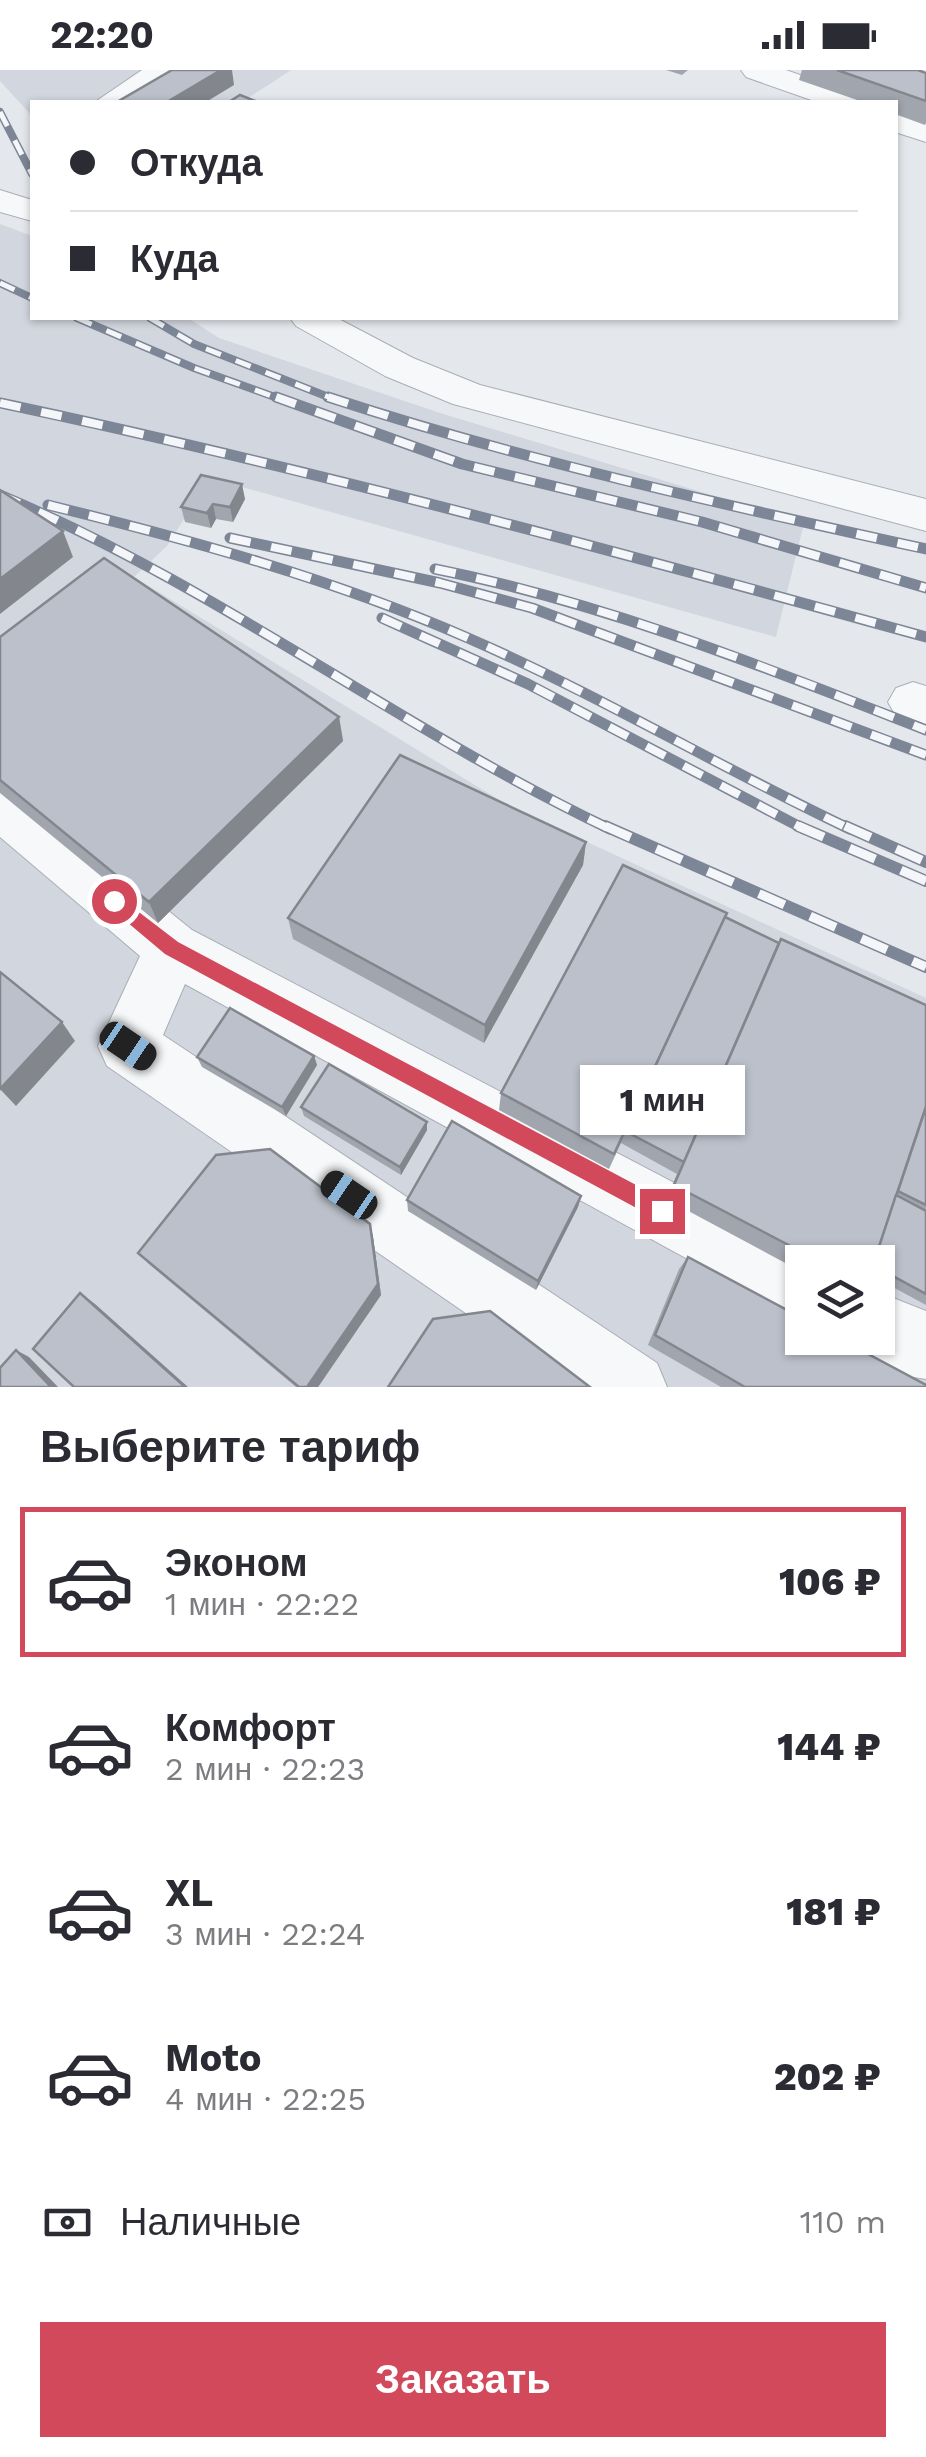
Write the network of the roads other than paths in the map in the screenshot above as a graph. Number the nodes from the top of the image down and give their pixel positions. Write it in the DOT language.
graph roads {
  1 [pos="164,70"];
  2 [pos="757,70"];
  3 [pos="114,100"];
  4 [pos="840,100"];
  5 [pos="898,122"];
  6 [pos="926,132"];
  7 [pos="0,200"];
  8 [pos="30,209"];
  9 [pos="313,320"];
  10 [pos="926,515"];
  11 [pos="0,806"];
  12 [pos="172,948"];
  13 [pos="785,1277"];
  14 [pos="895,1335"];
  15 [pos="926,1345"];
  16 [pos="634,1387"];
  1 -- 3 [label="street"];
  2 -- 4 [label="street"];
  5 -- 6 [label="street"];
  7 -- 8 [label="street"];
  9 -- 10 [label="street"];
  11 -- 12 [label="street"];
  12 -- 13 [label="street"];
  12 -- 16 [label="street"];
  14 -- 15 [label="street"];
}
